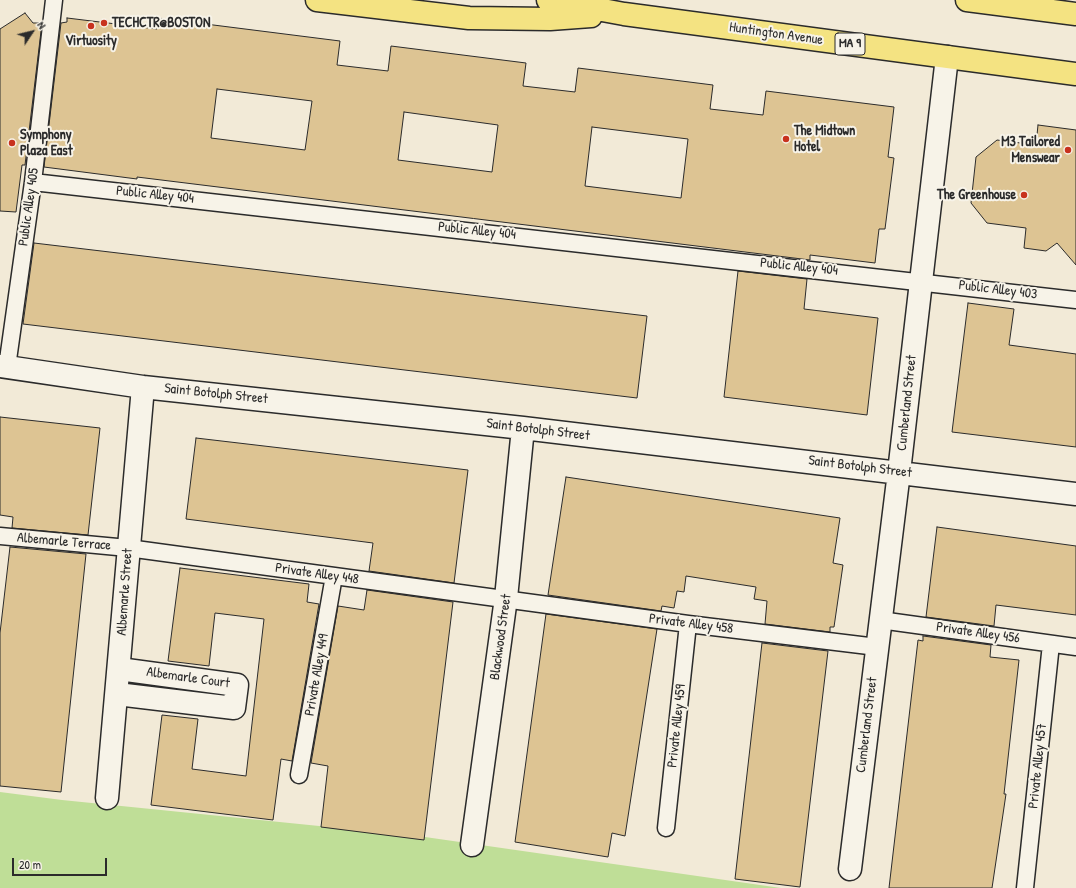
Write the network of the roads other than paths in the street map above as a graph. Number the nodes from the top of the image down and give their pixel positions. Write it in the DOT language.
graph roads {
  1 [pos="54,0"];
  2 [pos="317,0"];
  3 [pos="548,0"];
  4 [pos="968,0"];
  5 [pos="1022,4"];
  6 [pos="624,14"];
  7 [pos="1076,14"];
  8 [pos="947,57"];
  9 [pos="1076,74"];
  10 [pos="33,182"];
  11 [pos="921,281"];
  12 [pos="1076,300"];
  13 [pos="4,366"];
  14 [pos="143,386"];
  15 [pos="523,428"];
  16 [pos="899,472"];
  17 [pos="1076,494"];
  18 [pos="0,536"];
  19 [pos="128,548"];
  20 [pos="334,576"];
  21 [pos="506,598"];
  22 [pos="880,620"];
  23 [pos="688,624"];
  24 [pos="1051,644"];
  25 [pos="877,647"];
  26 [pos="1076,647"];
  27 [pos="119,669"];
  28 [pos="118,694"];
  29 [pos="299,774"];
  30 [pos="107,798"];
  31 [pos="666,828"];
  32 [pos="472,845"];
  33 [pos="850,869"];
  34 [pos="1025,888"];
  1 -- 10 [label="lane, Public Alley 405"];
  2 -- 6 [label="main road"];
  3 -- 6 [label="main road, Huntington Avenue / MA 9"];
  4 -- 5 [label="main road"];
  5 -- 7 [label="main road"];
  6 -- 8 [label="main road, Huntington Avenue / MA 9"];
  8 -- 9 [label="main road, Huntington Avenue / MA 9"];
  8 -- 11 [label="street, Cumberland Street"];
  10 -- 11 [label="lane, Public Alley 404"];
  10 -- 13 [label="lane, Public Alley 405"];
  11 -- 12 [label="lane, Public Alley 403"];
  11 -- 16 [label="street, Cumberland Street"];
  13 -- 14 [label="street, Saint Botolph Street"];
  14 -- 15 [label="street, Saint Botolph Street"];
  14 -- 19 [label="street, Albemarle Street"];
  15 -- 16 [label="street, Saint Botolph Street"];
  15 -- 21 [label="street, Blackwood Street"];
  16 -- 17 [label="street, Saint Botolph Street"];
  16 -- 22 [label="street, Cumberland Street"];
  18 -- 19 [label="lane, Albemarle Terrace"];
  19 -- 20 [label="lane, Private Alley 448"];
  19 -- 27 [label="street, Albemarle Street"];
  20 -- 21 [label="lane, Private Alley 448"];
  20 -- 29 [label="lane, Private Alley 449"];
  21 -- 23 [label="lane, Private Alley 458"];
  21 -- 32 [label="street, Blackwood Street"];
  22 -- 24 [label="lane, Private Alley 456"];
  22 -- 25 [label="street, Cumberland Street"];
  23 -- 25 [label="lane, Private Alley 458"];
  23 -- 31 [label="lane, Private Alley 459"];
  24 -- 26 [label="lane, Private Alley 456"];
  24 -- 34 [label="lane, Private Alley 457"];
  25 -- 33 [label="street, Cumberland Street"];
  27 -- 28 [label="street, Albemarle Street"];
  27 -- 28 [label="street, Albemarle Court"];
  28 -- 30 [label="street, Albemarle Street"];
}
